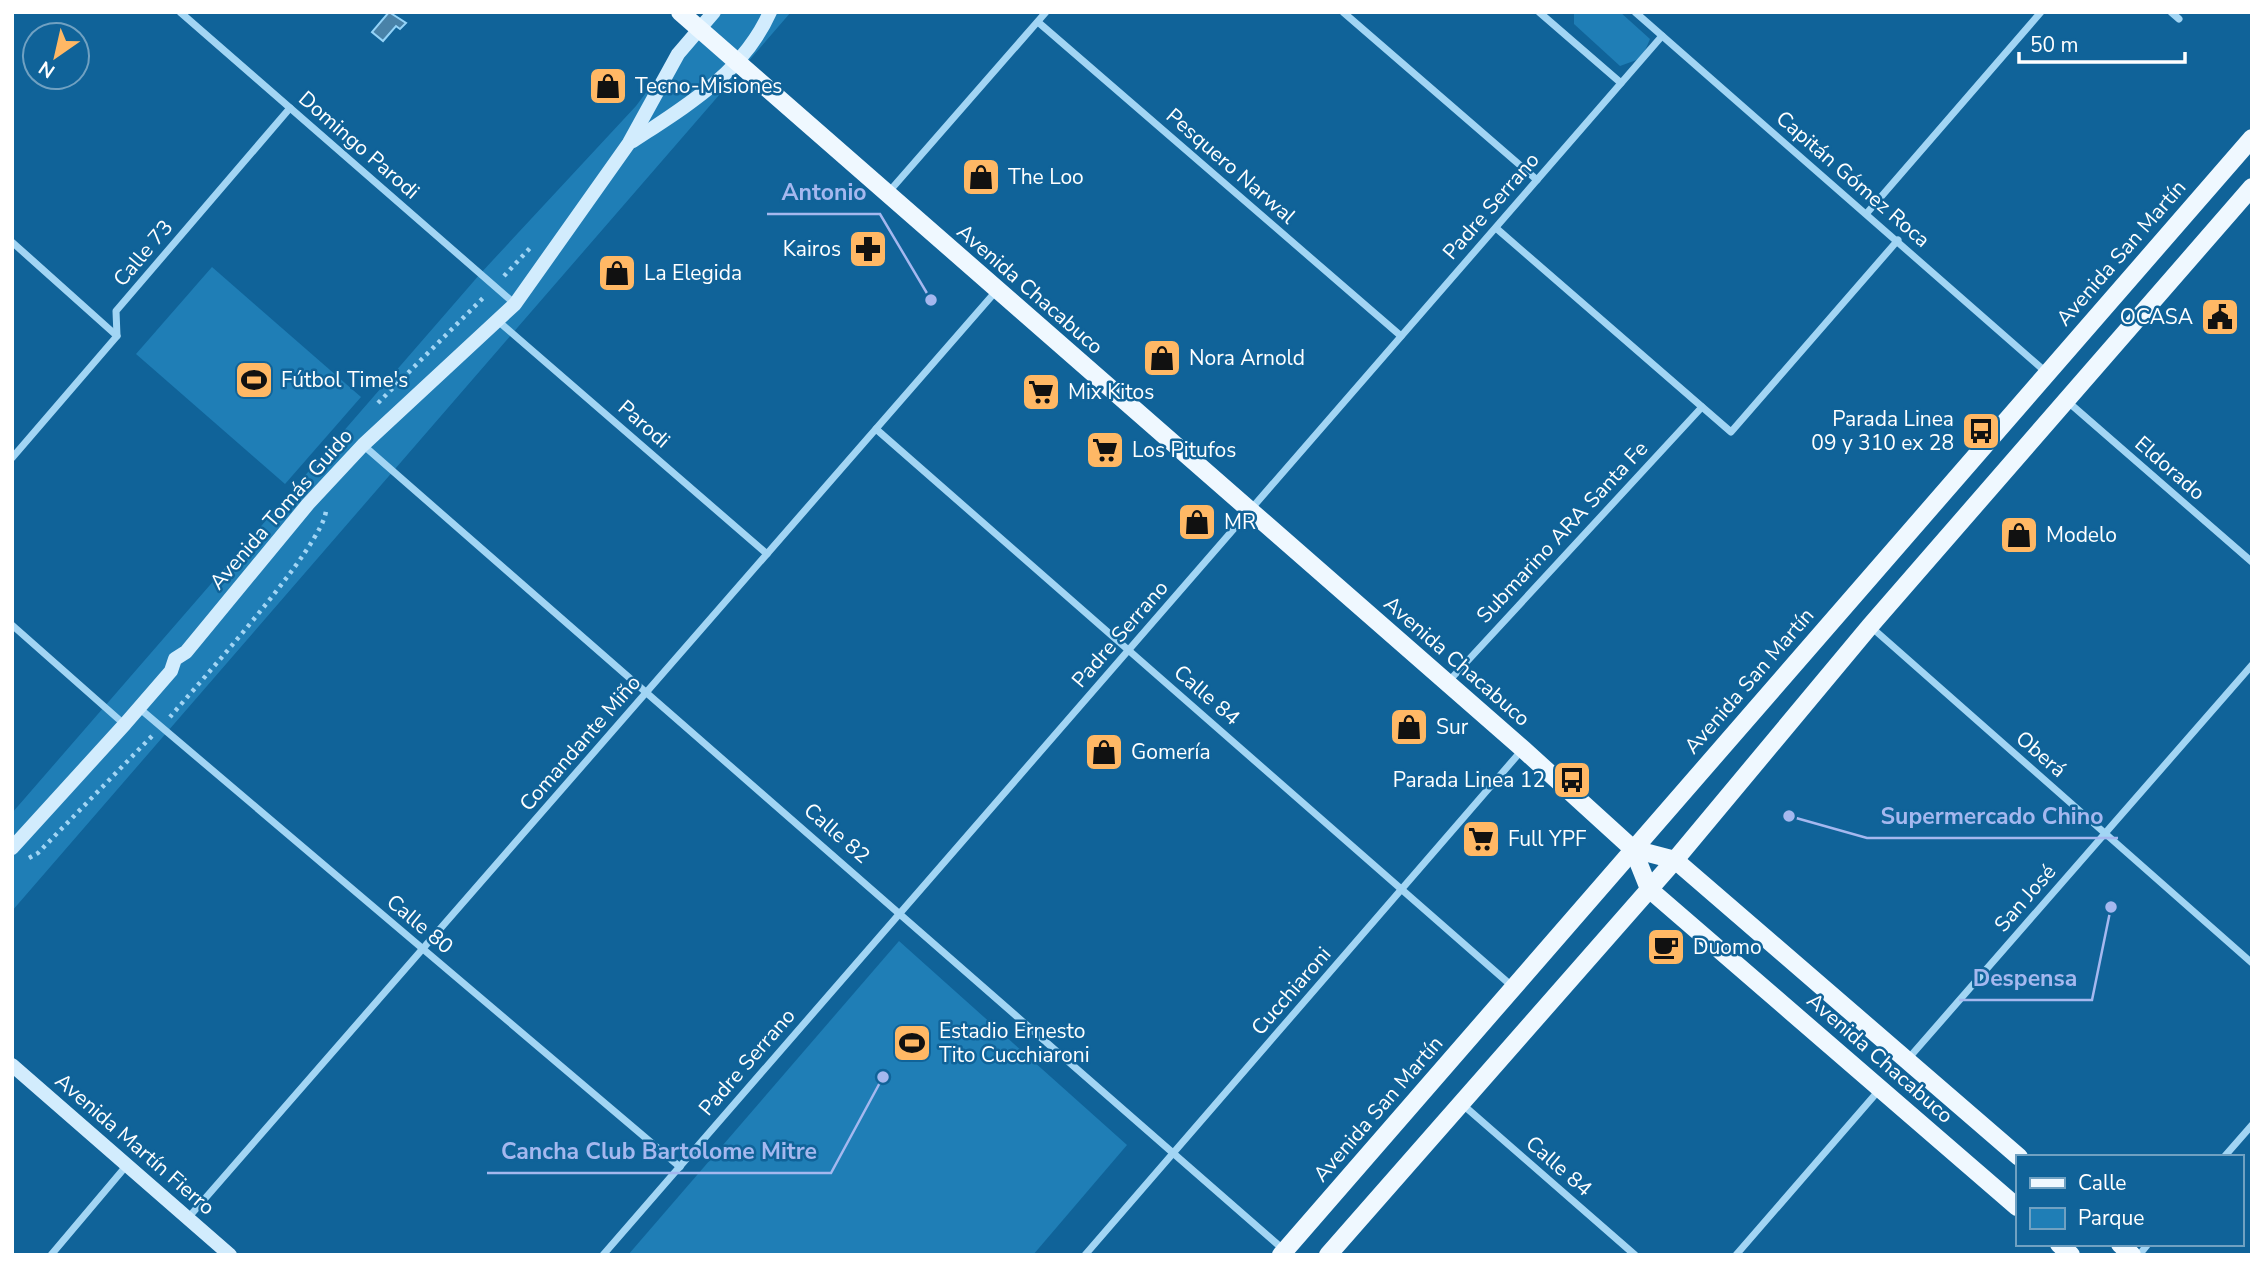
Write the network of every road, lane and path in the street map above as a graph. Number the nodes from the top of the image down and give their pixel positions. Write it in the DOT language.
graph roads {
  1 [pos="180,12"];
  2 [pos="680,12"];
  3 [pos="714,12"];
  4 [pos="770,12"];
  5 [pos="1046,12"];
  6 [pos="1343,12"];
  7 [pos="1539,12"];
  8 [pos="1554,12"];
  9 [pos="1635,12"];
  10 [pos="2041,12"];
  11 [pos="2171,12"];
  12 [pos="2179,19"];
  13 [pos="1548,20"];
  14 [pos="1038,22"];
  15 [pos="699,28"];
  16 [pos="1662,36"];
  17 [pos="736,62"];
  18 [pos="1621,83"];
  19 [pos="290,107"];
  20 [pos="2252,138"];
  21 [pos="629,143"];
  22 [pos="1537,180"];
  23 [pos="2252,187"];
  24 [pos="887,195"];
  25 [pos="1867,213"];
  26 [pos="1496,228"];
  27 [pos="1898,240"];
  28 [pos="12,242"];
  29 [pos="998,290"];
  30 [pos="515,304"];
  31 [pos="498,321"];
  32 [pos="117,336"];
  33 [pos="1401,336"];
  34 [pos="2047,373"];
  35 [pos="2066,401"];
  36 [pos="1702,407"];
  37 [pos="876,429"];
  38 [pos="363,445"];
  39 [pos="12,458"];
  40 [pos="1250,512"];
  41 [pos="767,554"];
  42 [pos="2252,562"];
  43 [pos="12,625"];
  44 [pos="1870,626"];
  45 [pos="1129,650"];
  46 [pos="2252,665"];
  47 [pos="1448,682"];
  48 [pos="648,691"];
  49 [pos="139,708"];
  50 [pos="125,724"];
  51 [pos="1523,749"];
  52 [pos="2105,834"];
  53 [pos="12,848"];
  54 [pos="1633,849"];
  55 [pos="1675,860"];
  56 [pos="1402,889"];
  57 [pos="1649,889"];
  58 [pos="901,912"];
  59 [pos="422,949"];
  60 [pos="2252,963"];
  61 [pos="1513,988"];
  62 [pos="1908,1059"];
  63 [pos="12,1065"];
  64 [pos="1881,1088"];
  65 [pos="1461,1103"];
  66 [pos="2252,1125"];
  67 [pos="1174,1152"];
  68 [pos="2017,1155"];
  69 [pos="2226,1155"];
  70 [pos="127,1165"];
  71 [pos="680,1167"];
  72 [pos="2016,1207"];
  73 [pos="188,1218"];
  74 [pos="1283,1253"];
  75 [pos="51,1255"];
  76 [pos="230,1255"];
  77 [pos="603,1255"];
  78 [pos="1085,1255"];
  79 [pos="1328,1255"];
  80 [pos="1635,1255"];
  81 [pos="1736,1255"];
  1 -- 19 [label="street, Domingo Parodi"];
  2 -- 15 [label="main road, Avenida Chacabuco"];
  3 -- 15 [label="main road, Avenida Tomás Guido"];
  4 -- 17 [label="main road, Avenida Tomás Guido"];
  5 -- 14 [label="street"];
  6 -- 22 [label="street"];
  7 -- 13 [label="street"];
  8 -- 13 [label="street"];
  9 -- 16 [label="street, Capitán Gómez Roca"];
  10 -- 25 [label="street"];
  11 -- 12 [label="street"];
  13 -- 18 [label="street"];
  14 -- 24 [label="street"];
  14 -- 33 [label="street, Pesquero Narwal"];
  15 -- 17 [label="main road, Avenida Chacabuco"];
  15 -- 21 [label="main road, Avenida Tomás Guido"];
  16 -- 18 [label="street, Padre Serrano"];
  16 -- 25 [label="street, Capitán Gómez Roca"];
  17 -- 21 [label="main road, Avenida Tomás Guido"];
  17 -- 24 [label="main road, Avenida Chacabuco"];
  18 -- 22 [label="street, Padre Serrano"];
  19 -- 30 [label="street, Domingo Parodi"];
  19 -- 32 [label="street, Calle 73"];
  20 -- 34 [label="main road, Avenida San Martín"];
  21 -- 30 [label="main road, Avenida Tomás Guido"];
  22 -- 26 [label="street, Padre Serrano"];
  23 -- 35 [label="main road"];
  24 -- 29 [label="main road, Avenida Chacabuco"];
  25 -- 27 [label="street, Capitán Gómez Roca"];
  26 -- 33 [label="street, Padre Serrano"];
  26 -- 36 [label="street"];
  27 -- 34 [label="street, Capitán Gómez Roca"];
  27 -- 36 [label="street"];
  28 -- 32 [label="street"];
  29 -- 37 [label="street, Comandante Miño"];
  29 -- 40 [label="main road, Avenida Chacabuco"];
  30 -- 31 [label="main road, Avenida Tomás Guido"];
  31 -- 38 [label="main road, Avenida Tomás Guido"];
  31 -- 41 [label="street, Parodi"];
  32 -- 39 [label="street"];
  33 -- 40 [label="street, Padre Serrano"];
  34 -- 54 [label="main road, Avenida San Martín"];
  35 -- 42 [label="street, Eldorado"];
  35 -- 44 [label="main road"];
  36 -- 47 [label="street, Submarino ARA Santa Fe"];
  37 -- 41 [label="street, Comandante Miño"];
  37 -- 45 [label="street, Calle 84"];
  38 -- 48 [label="street, Calle 82"];
  38 -- 49 [label="main road, Avenida Tomás Guido"];
  40 -- 45 [label="street, Padre Serrano"];
  40 -- 47 [label="main road, Avenida Chacabuco"];
  41 -- 48 [label="street, Comandante Miño"];
  43 -- 50 [label="street"];
  44 -- 52 [label="street, Oberá"];
  44 -- 55 [label="main road"];
  45 -- 56 [label="street, Calle 84"];
  45 -- 58 [label="street, Padre Serrano"];
  46 -- 52 [label="street, San José"];
  47 -- 51 [label="main road, Avenida Chacabuco"];
  48 -- 58 [label="street, Calle 82"];
  48 -- 59 [label="street, Comandante Miño"];
  49 -- 50 [label="main road, Avenida Tomás Guido"];
  49 -- 59 [label="street, Calle 80"];
  50 -- 53 [label="main road, Avenida Tomás Guido"];
  51 -- 54 [label="main road, Avenida Chacabuco"];
  51 -- 56 [label="street, Cucchiaroni"];
  52 -- 60 [label="street, Oberá"];
  52 -- 62 [label="street, San José"];
  54 -- 55 [label="main road, Avenida Chacabuco"];
  54 -- 57 [label="main road, Avenida Chacabuco"];
  54 -- 61 [label="main road, Avenida San Martín"];
  55 -- 57 [label="main road"];
  55 -- 62 [label="main road, Avenida Chacabuco"];
  56 -- 61 [label="street, Calle 84"];
  56 -- 67 [label="street, Cucchiaroni"];
  57 -- 64 [label="main road, Avenida Chacabuco"];
  57 -- 65 [label="main road"];
  58 -- 67 [label="street, Calle 82"];
  58 -- 71 [label="street, Padre Serrano"];
  59 -- 71 [label="street, Calle 80"];
  59 -- 73 [label="street, Comandante Miño"];
  61 -- 74 [label="main road, Avenida San Martín"];
  62 -- 68 [label="main road, Avenida Chacabuco"];
  63 -- 70 [label="main road, Avenida Martín Fierro"];
  64 -- 72 [label="main road, Avenida Chacabuco"];
  64 -- 81 [label="street"];
  65 -- 79 [label="main road"];
  65 -- 80 [label="street, Calle 84"];
  66 -- 69 [label="street"];
  67 -- 74 [label="street, Calle 82"];
  67 -- 78 [label="street, Cucchiaroni"];
  70 -- 73 [label="main road, Avenida Martín Fierro"];
  70 -- 75 [label="street"];
  71 -- 77 [label="street, Padre Serrano"];
  73 -- 76 [label="main road, Avenida Martín Fierro"];
}
